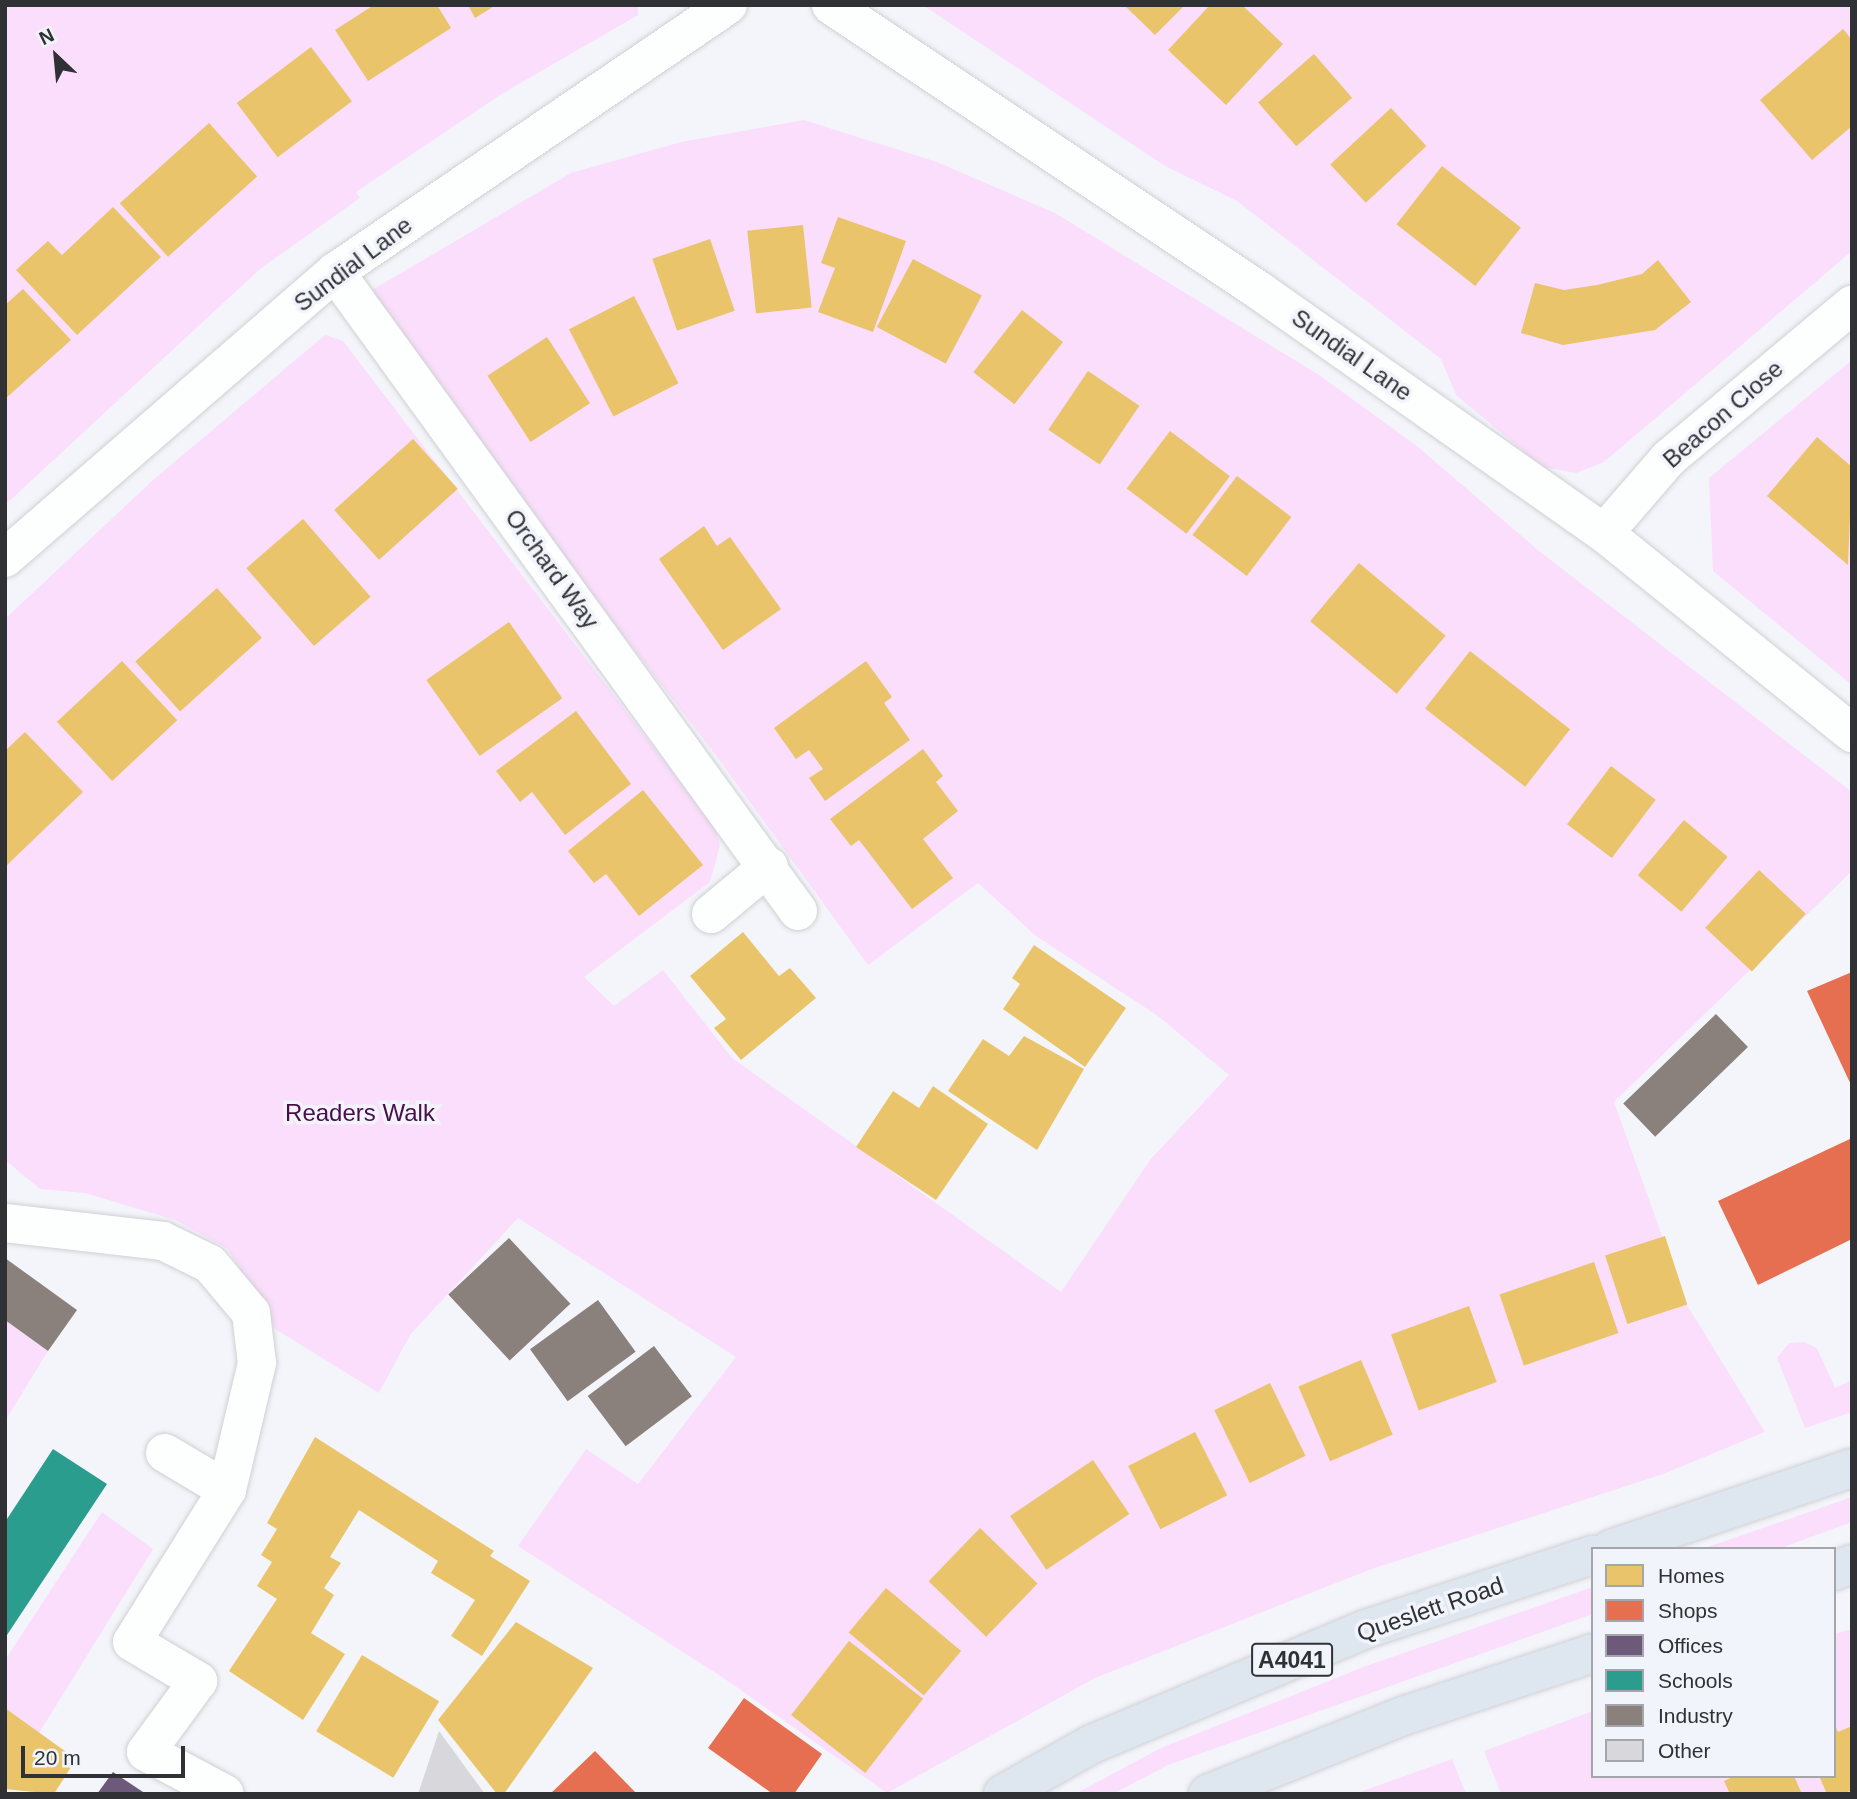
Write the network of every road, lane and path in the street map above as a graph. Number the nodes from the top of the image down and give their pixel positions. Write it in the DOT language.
graph roads {
  1 [pos="728,5"];
  2 [pos="831,5"];
  3 [pos="335,272"];
  4 [pos="1852,305"];
  5 [pos="1604,533"];
  6 [pos="5,558"];
  7 [pos="1852,733"];
  8 [pos="769,866"];
  9 [pos="798,911"];
  10 [pos="711,914"];
  11 [pos="5,1223"];
  12 [pos="165,1453"];
  13 [pos="1852,1468"];
  14 [pos="227,1490"];
  15 [pos="1617,1547"];
  16 [pos="1591,1556"];
  17 [pos="1591,1655"];
  18 [pos="225,1794"];
  19 [pos="1003,1794"];
  20 [pos="1209,1794"];
  1 -- 3 [label="street, Sundial Lane"];
  2 -- 5 [label="street, Sundial Lane"];
  3 -- 6 [label="street, Sundial Lane"];
  3 -- 8 [label="street, Orchard Way"];
  4 -- 5 [label="street, Beacon Close"];
  5 -- 7 [label="street, Sundial Lane"];
  8 -- 9 [label="street, Orchard Way"];
  8 -- 10 [label="street"];
  11 -- 14 [label="street"];
  12 -- 14 [label="street"];
  13 -- 15 [label="highway"];
  14 -- 18 [label="street"];
  16 -- 19 [label="highway, Queslett Road / A4041"];
  17 -- 20 [label="highway"];
}
